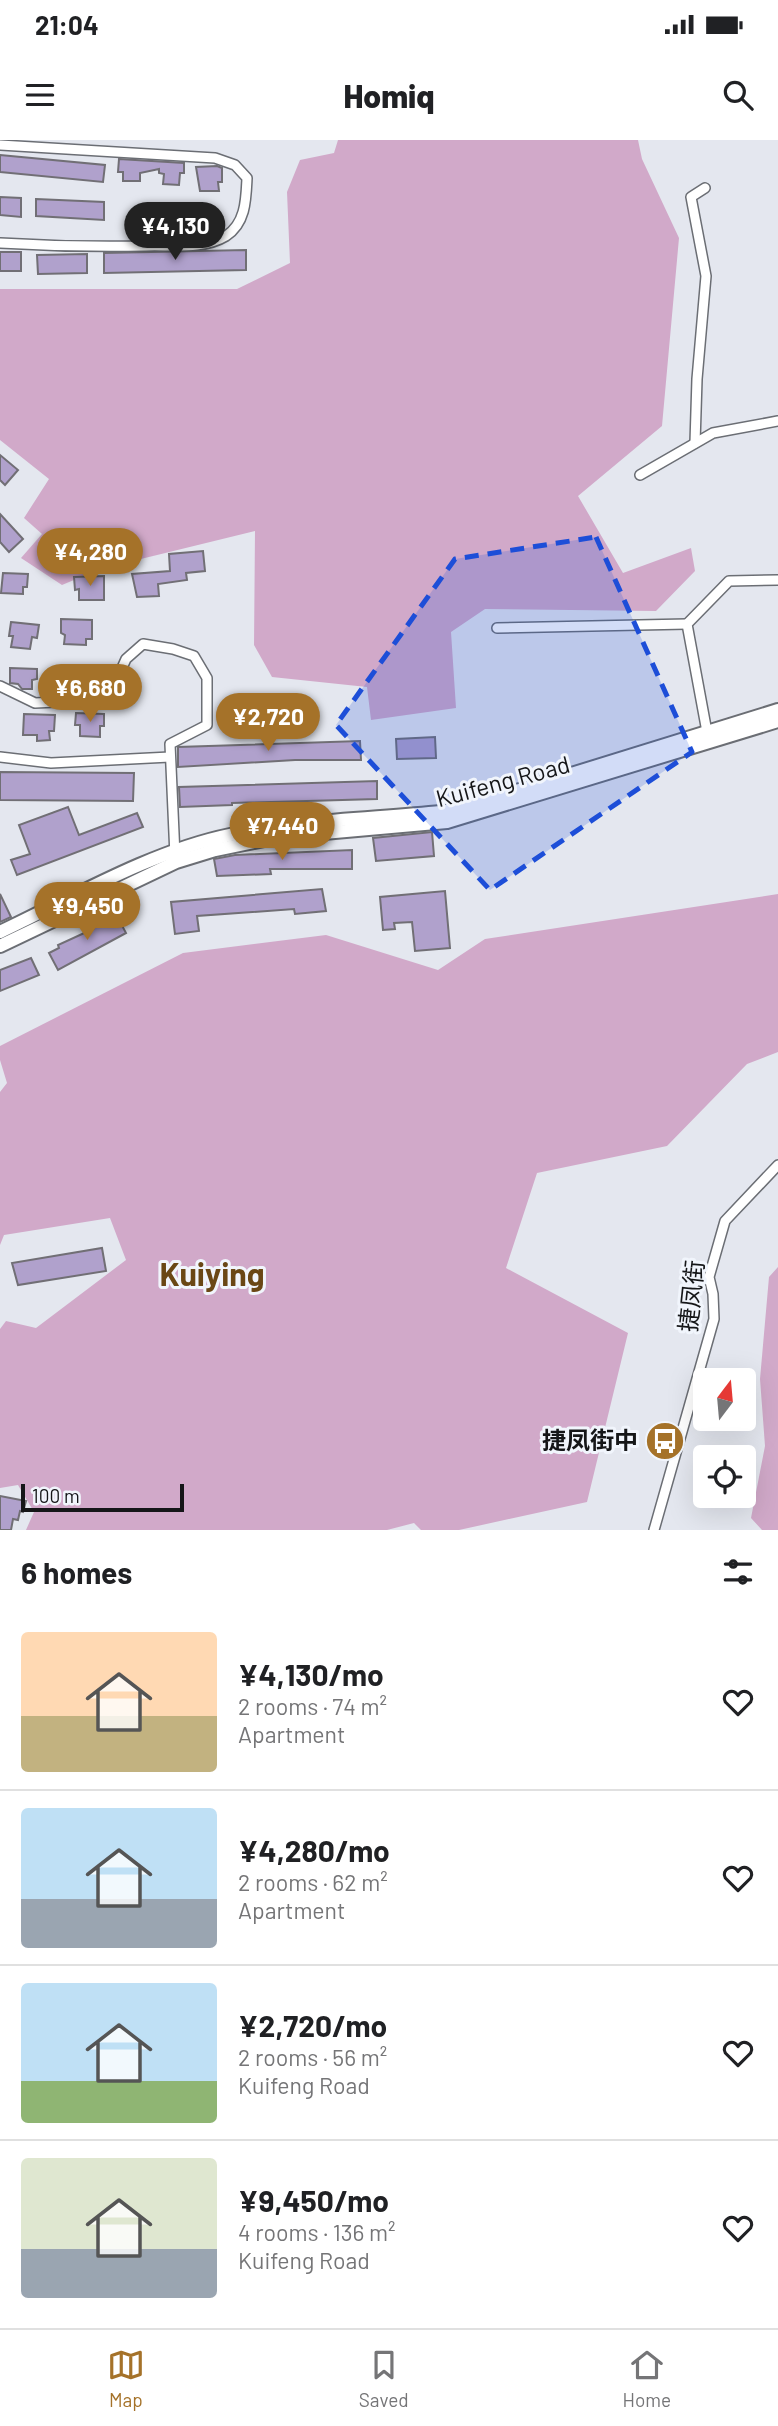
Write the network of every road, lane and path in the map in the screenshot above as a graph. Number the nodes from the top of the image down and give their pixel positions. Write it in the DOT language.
graph roads {
  1 [pos="0,145"];
  2 [pos="705,188"];
  3 [pos="0,243"];
  4 [pos="778,421"];
  5 [pos="695,443"];
  6 [pos="640,475"];
  7 [pos="778,580"];
  8 [pos="687,624"];
  9 [pos="497,628"];
  10 [pos="0,686"];
  11 [pos="778,710"];
  12 [pos="778,721"];
  13 [pos="707,732"];
  14 [pos="0,757"];
  15 [pos="170,757"];
  16 [pos="175,857"];
  17 [pos="0,932"];
  18 [pos="0,946"];
  19 [pos="778,1165"];
  20 [pos="654,1530"];
  1 -- 3 [label="street"];
  2 -- 5 [label="street"];
  4 -- 5 [label="street"];
  5 -- 6 [label="street"];
  7 -- 8 [label="street"];
  8 -- 9 [label="street"];
  8 -- 13 [label="street"];
  10 -- 15 [label="street"];
  11 -- 13 [label="main road, Kuifeng Road"];
  12 -- 16 [label="main road, Kuifeng Road"];
  13 -- 16 [label="main road, Kuifeng Road"];
  14 -- 15 [label="street"];
  15 -- 16 [label="street"];
  16 -- 17 [label="main road, Kuifeng Road"];
  16 -- 18 [label="main road, Kuifeng Road"];
  19 -- 20 [label="street, 捷凤街"];
}
